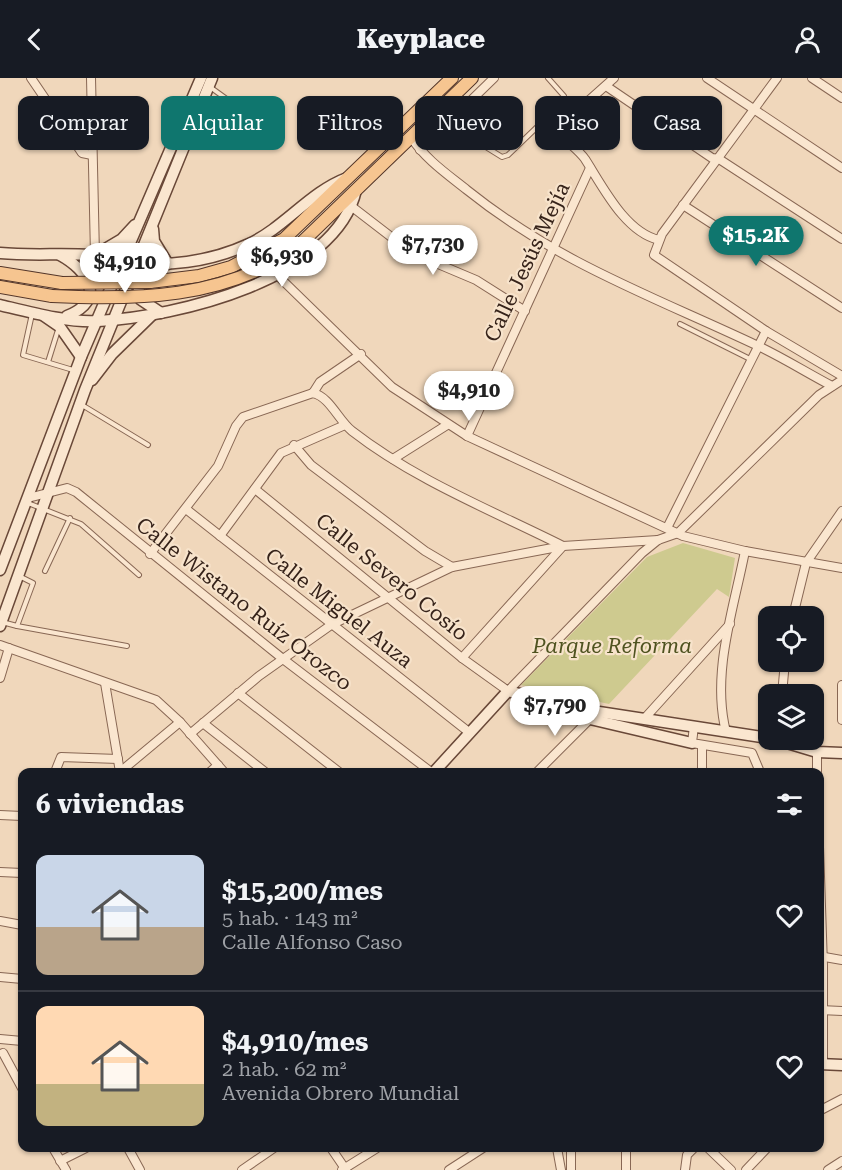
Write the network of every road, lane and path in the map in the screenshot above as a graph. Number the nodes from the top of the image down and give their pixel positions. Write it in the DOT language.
graph roads {
  1 [pos="31,78"];
  2 [pos="91,78"];
  3 [pos="452,78"];
  4 [pos="472,78"];
  5 [pos="494,78"];
  6 [pos="548,78"];
  7 [pos="614,78"];
  8 [pos="707,78"];
  9 [pos="777,78"];
  10 [pos="812,78"];
  11 [pos="207,81"];
  12 [pos="606,86"];
  13 [pos="226,96"];
  14 [pos="476,96"];
  15 [pos="842,98"];
  16 [pos="755,110"];
  17 [pos="411,137"];
  18 [pos="523,140"];
  19 [pos="415,143"];
  20 [pos="420,150"];
  21 [pos="489,150"];
  22 [pos="512,150"];
  23 [pos="92,155"];
  24 [pos="719,159"];
  25 [pos="590,168"];
  26 [pos="842,168"];
  27 [pos="353,176"];
  28 [pos="356,190"];
  29 [pos="683,205"];
  30 [pos="355,209"];
  31 [pos="140,220"];
  32 [pos="152,226"];
  33 [pos="842,239"];
  34 [pos="659,240"];
  35 [pos="3,250"];
  36 [pos="553,250"];
  37 [pos="58,254"];
  38 [pos="94,255"];
  39 [pos="123,261"];
  40 [pos="142,263"];
  41 [pos="168,264"];
  42 [pos="0,273"];
  43 [pos="277,275"];
  44 [pos="0,287"];
  45 [pos="0,305"];
  46 [pos="842,308"];
  47 [pos="525,311"];
  48 [pos="33,313"];
  49 [pos="157,314"];
  50 [pos="113,319"];
  51 [pos="98,321"];
  52 [pos="61,322"];
  53 [pos="680,324"];
  54 [pos="766,331"];
  55 [pos="758,346"];
  56 [pos="361,354"];
  57 [pos="81,357"];
  58 [pos="750,359"];
  59 [pos="48,362"];
  60 [pos="77,371"];
  61 [pos="842,378"];
  62 [pos="832,387"];
  63 [pos="84,390"];
  64 [pos="312,393"];
  65 [pos="80,404"];
  66 [pos="345,425"];
  67 [pos="447,425"];
  68 [pos="466,436"];
  69 [pos="148,445"];
  70 [pos="294,445"];
  71 [pos="393,459"];
  72 [pos="255,489"];
  73 [pos="49,491"];
  74 [pos="27,500"];
  75 [pos="44,508"];
  76 [pos="186,509"];
  77 [pos="842,511"];
  78 [pos="70,518"];
  79 [pos="667,528"];
  80 [pos="680,535"];
  81 [pos="220,536"];
  82 [pos="658,540"];
  83 [pos="562,546"];
  84 [pos="745,550"];
  85 [pos="150,554"];
  86 [pos="806,563"];
  87 [pos="452,567"];
  88 [pos="842,568"];
  89 [pos="0,570"];
  90 [pos="45,571"];
  91 [pos="139,575"];
  92 [pos="19,576"];
  93 [pos="389,596"];
  94 [pos="795,606"];
  95 [pos="731,623"];
  96 [pos="1,624"];
  97 [pos="331,625"];
  98 [pos="17,626"];
  99 [pos="0,645"];
  100 [pos="127,646"];
  101 [pos="9,648"];
  102 [pos="462,658"];
  103 [pos="283,659"];
  104 [pos="0,678"];
  105 [pos="105,683"];
  106 [pos="842,685"];
  107 [pos="508,692"];
  108 [pos="238,693"];
  109 [pos="588,715"];
  110 [pos="644,718"];
  111 [pos="842,720"];
  112 [pos="180,722"];
  113 [pos="203,723"];
  114 [pos="694,726"];
  115 [pos="726,732"];
  116 [pos="190,734"];
  117 [pos="470,734"];
  118 [pos="758,737"];
  119 [pos="697,744"];
  120 [pos="811,750"];
  121 [pos="817,752"];
  122 [pos="842,753"];
  123 [pos="118,759"];
  124 [pos="218,765"];
  125 [pos="57,768"];
  126 [pos="119,768"];
  127 [pos="125,768"];
  128 [pos="215,768"];
  129 [pos="221,768"];
  130 [pos="260,768"];
  131 [pos="334,768"];
  132 [pos="428,768"];
  133 [pos="437,768"];
  134 [pos="541,768"];
  135 [pos="701,768"];
  136 [pos="758,768"];
  137 [pos="818,768"];
  138 [pos="0,815"];
  139 [pos="18,816"];
  140 [pos="0,872"];
  141 [pos="18,873"];
  142 [pos="0,921"];
  143 [pos="18,924"];
  144 [pos="824,957"];
  145 [pos="842,960"];
  146 [pos="0,977"];
  147 [pos="18,979"];
  148 [pos="824,1010"];
  149 [pos="842,1011"];
  150 [pos="0,1039"];
  151 [pos="12,1040"];
  152 [pos="18,1041"];
  153 [pos="1,1054"];
  154 [pos="824,1064"];
  155 [pos="842,1065"];
  156 [pos="18,1082"];
  157 [pos="842,1099"];
  158 [pos="824,1108"];
  159 [pos="55,1152"];
  160 [pos="78,1152"];
  161 [pos="131,1152"];
  162 [pos="268,1152"];
  163 [pos="333,1152"];
  164 [pos="371,1152"];
  165 [pos="477,1152"];
  166 [pos="557,1152"];
  167 [pos="571,1152"];
  168 [pos="626,1152"];
  169 [pos="690,1152"];
  170 [pos="712,1152"];
  171 [pos="763,1152"];
  172 [pos="60,1161"];
  173 [pos="842,1161"];
  174 [pos="344,1169"];
  175 [pos="66,1170"];
  176 [pos="140,1170"];
  177 [pos="242,1170"];
  178 [pos="449,1170"];
  179 [pos="561,1170"];
  180 [pos="571,1170"];
  181 [pos="626,1170"];
  182 [pos="685,1170"];
  183 [pos="731,1170"];
  184 [pos="746,1170"];
  185 [pos="828,1170"];
  1 -- 23 [label="street"];
  2 -- 23 [label="street"];
  3 -- 27 [label="main road"];
  4 -- 17 [label="main road"];
  5 -- 14 [label="street"];
  6 -- 18 [label="lane"];
  7 -- 12 [label="street"];
  8 -- 16 [label="street"];
  9 -- 16 [label="street"];
  10 -- 15 [label="street"];
  11 -- 13 [label="lane"];
  11 -- 31 [label="street"];
  11 -- 32 [label="street"];
  12 -- 24 [label="street"];
  12 -- 25 [label="street"];
  16 -- 24 [label="street"];
  16 -- 26 [label="street"];
  17 -- 19 [label="street"];
  17 -- 28 [label="main road"];
  20 -- 36 [label="street"];
  21 -- 22 [label="lane"];
  23 -- 38 [label="street"];
  24 -- 29 [label="street"];
  24 -- 33 [label="street"];
  25 -- 34 [label="street"];
  25 -- 36 [label="street, Calle Jesús Mejía"];
  27 -- 41 [label="street"];
  27 -- 42 [label="main road, bridge"];
  28 -- 30 [label="street"];
  28 -- 44 [label="main road, bridge"];
  29 -- 34 [label="street"];
  29 -- 46 [label="street"];
  30 -- 43 [label="street"];
  30 -- 47 [label="street"];
  31 -- 38 [label="street"];
  31 -- 39 [label="street"];
  32 -- 40 [label="street"];
  32 -- 41 [label="street"];
  34 -- 54 [label="street"];
  35 -- 37 [label="street"];
  36 -- 47 [label="street, Calle Jesús Mejía"];
  36 -- 55 [label="street"];
  37 -- 38 [label="street"];
  37 -- 52 [label="street"];
  38 -- 39 [label="street"];
  39 -- 40 [label="street"];
  39 -- 51 [label="street"];
  40 -- 41 [label="street"];
  40 -- 49 [label="street"];
  40 -- 50 [label="street"];
  43 -- 49 [label="street"];
  43 -- 56 [label="street"];
  45 -- 48 [label="street"];
  47 -- 68 [label="street, Calle Jesús Mejía"];
  48 -- 52 [label="street"];
  48 -- 59 [label="lane"];
  49 -- 50 [label="street"];
  49 -- 63 [label="street"];
  50 -- 51 [label="street"];
  50 -- 63 [label="street"];
  51 -- 52 [label="street"];
  51 -- 57 [label="street"];
  52 -- 57 [label="street"];
  52 -- 59 [label="lane"];
  53 -- 58 [label="lane"];
  54 -- 55 [label="street"];
  54 -- 61 [label="street"];
  55 -- 58 [label="street"];
  55 -- 62 [label="street"];
  56 -- 64 [label="street"];
  56 -- 67 [label="street"];
  57 -- 60 [label="street"];
  58 -- 79 [label="street"];
  59 -- 60 [label="lane"];
  60 -- 74 [label="street"];
  61 -- 62 [label="street"];
  62 -- 80 [label="street"];
  63 -- 65 [label="street"];
  64 -- 66 [label="street"];
  64 -- 76 [label="street"];
  65 -- 69 [label="lane"];
  65 -- 73 [label="street"];
  66 -- 70 [label="street"];
  66 -- 71 [label="street"];
  67 -- 68 [label="street"];
  67 -- 71 [label="street"];
  68 -- 79 [label="street"];
  70 -- 72 [label="street"];
  70 -- 87 [label="street"];
  71 -- 83 [label="street"];
  72 -- 81 [label="street"];
  72 -- 93 [label="street, Calle Severo Cosío"];
  73 -- 74 [label="street, Calle Wistano Ruíz Orozco"];
  73 -- 75 [label="street"];
  73 -- 85 [label="street, Calle Wistano Ruíz Orozco"];
  74 -- 75 [label="lane"];
  74 -- 89 [label="street"];
  75 -- 78 [label="lane"];
  75 -- 92 [label="street"];
  76 -- 81 [label="street, Calle Miguel Auza"];
  76 -- 85 [label="street"];
  77 -- 86 [label="street"];
  78 -- 90 [label="lane"];
  78 -- 91 [label="lane"];
  79 -- 80 [label="street"];
  80 -- 82 [label="street"];
  80 -- 84 [label="street"];
  81 -- 97 [label="street, Calle Miguel Auza"];
  82 -- 83 [label="street"];
  82 -- 107 [label="street"];
  83 -- 87 [label="street"];
  83 -- 102 [label="street"];
  84 -- 86 [label="street"];
  84 -- 95 [label="street"];
  85 -- 103 [label="street, Calle Wistano Ruíz Orozco"];
  86 -- 88 [label="street"];
  86 -- 94 [label="street"];
  87 -- 93 [label="street"];
  92 -- 96 [label="street"];
  92 -- 98 [label="lane"];
  93 -- 97 [label="street"];
  93 -- 102 [label="street, Calle Severo Cosío"];
  95 -- 110 [label="street"];
  95 -- 115 [label="street"];
  96 -- 98 [label="lane"];
  97 -- 103 [label="street"];
  97 -- 117 [label="street, Calle Miguel Auza"];
  98 -- 100 [label="lane"];
  99 -- 101 [label="street"];
  101 -- 104 [label="street"];
  101 -- 105 [label="street"];
  102 -- 107 [label="street, Calle Severo Cosío"];
  103 -- 108 [label="street"];
  103 -- 132 [label="street, Calle Wistano Ruíz Orozco"];
  105 -- 112 [label="street"];
  105 -- 123 [label="street"];
  106 -- 111 [label="street"];
  107 -- 109 [label="street"];
  107 -- 117 [label="street"];
  108 -- 113 [label="street"];
  108 -- 131 [label="street"];
  109 -- 110 [label="street"];
  109 -- 119 [label="street"];
  109 -- 134 [label="street"];
  110 -- 114 [label="street"];
  112 -- 116 [label="street"];
  112 -- 127 [label="street"];
  113 -- 116 [label="street"];
  113 -- 130 [label="street"];
  114 -- 115 [label="street"];
  114 -- 119 [label="street"];
  115 -- 118 [label="street"];
  116 -- 124 [label="street"];
  117 -- 133 [label="street"];
  119 -- 135 [label="street"];
  119 -- 136 [label="street"];
  120 -- 121 [label="street"];
  121 -- 122 [label="street"];
  121 -- 137 [label="street"];
  123 -- 125 [label="street"];
  123 -- 126 [label="street"];
  124 -- 128 [label="street"];
  124 -- 129 [label="street"];
  138 -- 139 [label="street"];
  140 -- 141 [label="street"];
  142 -- 143 [label="street"];
  144 -- 145 [label="street"];
  146 -- 147 [label="street"];
  148 -- 149 [label="street"];
  150 -- 151 [label="street"];
  151 -- 152 [label="street"];
  151 -- 153 [label="street"];
  153 -- 156 [label="street"];
  154 -- 155 [label="street"];
  157 -- 158 [label="street"];
  159 -- 172 [label="street"];
  160 -- 172 [label="street"];
  161 -- 176 [label="street"];
  162 -- 177 [label="street"];
  163 -- 174 [label="street"];
  164 -- 174 [label="street"];
  165 -- 178 [label="street"];
  166 -- 179 [label="street"];
  167 -- 180 [label="street"];
  168 -- 181 [label="street"];
  169 -- 182 [label="street"];
  170 -- 183 [label="street"];
  171 -- 184 [label="street"];
  172 -- 175 [label="street"];
  173 -- 185 [label="street"];
}
